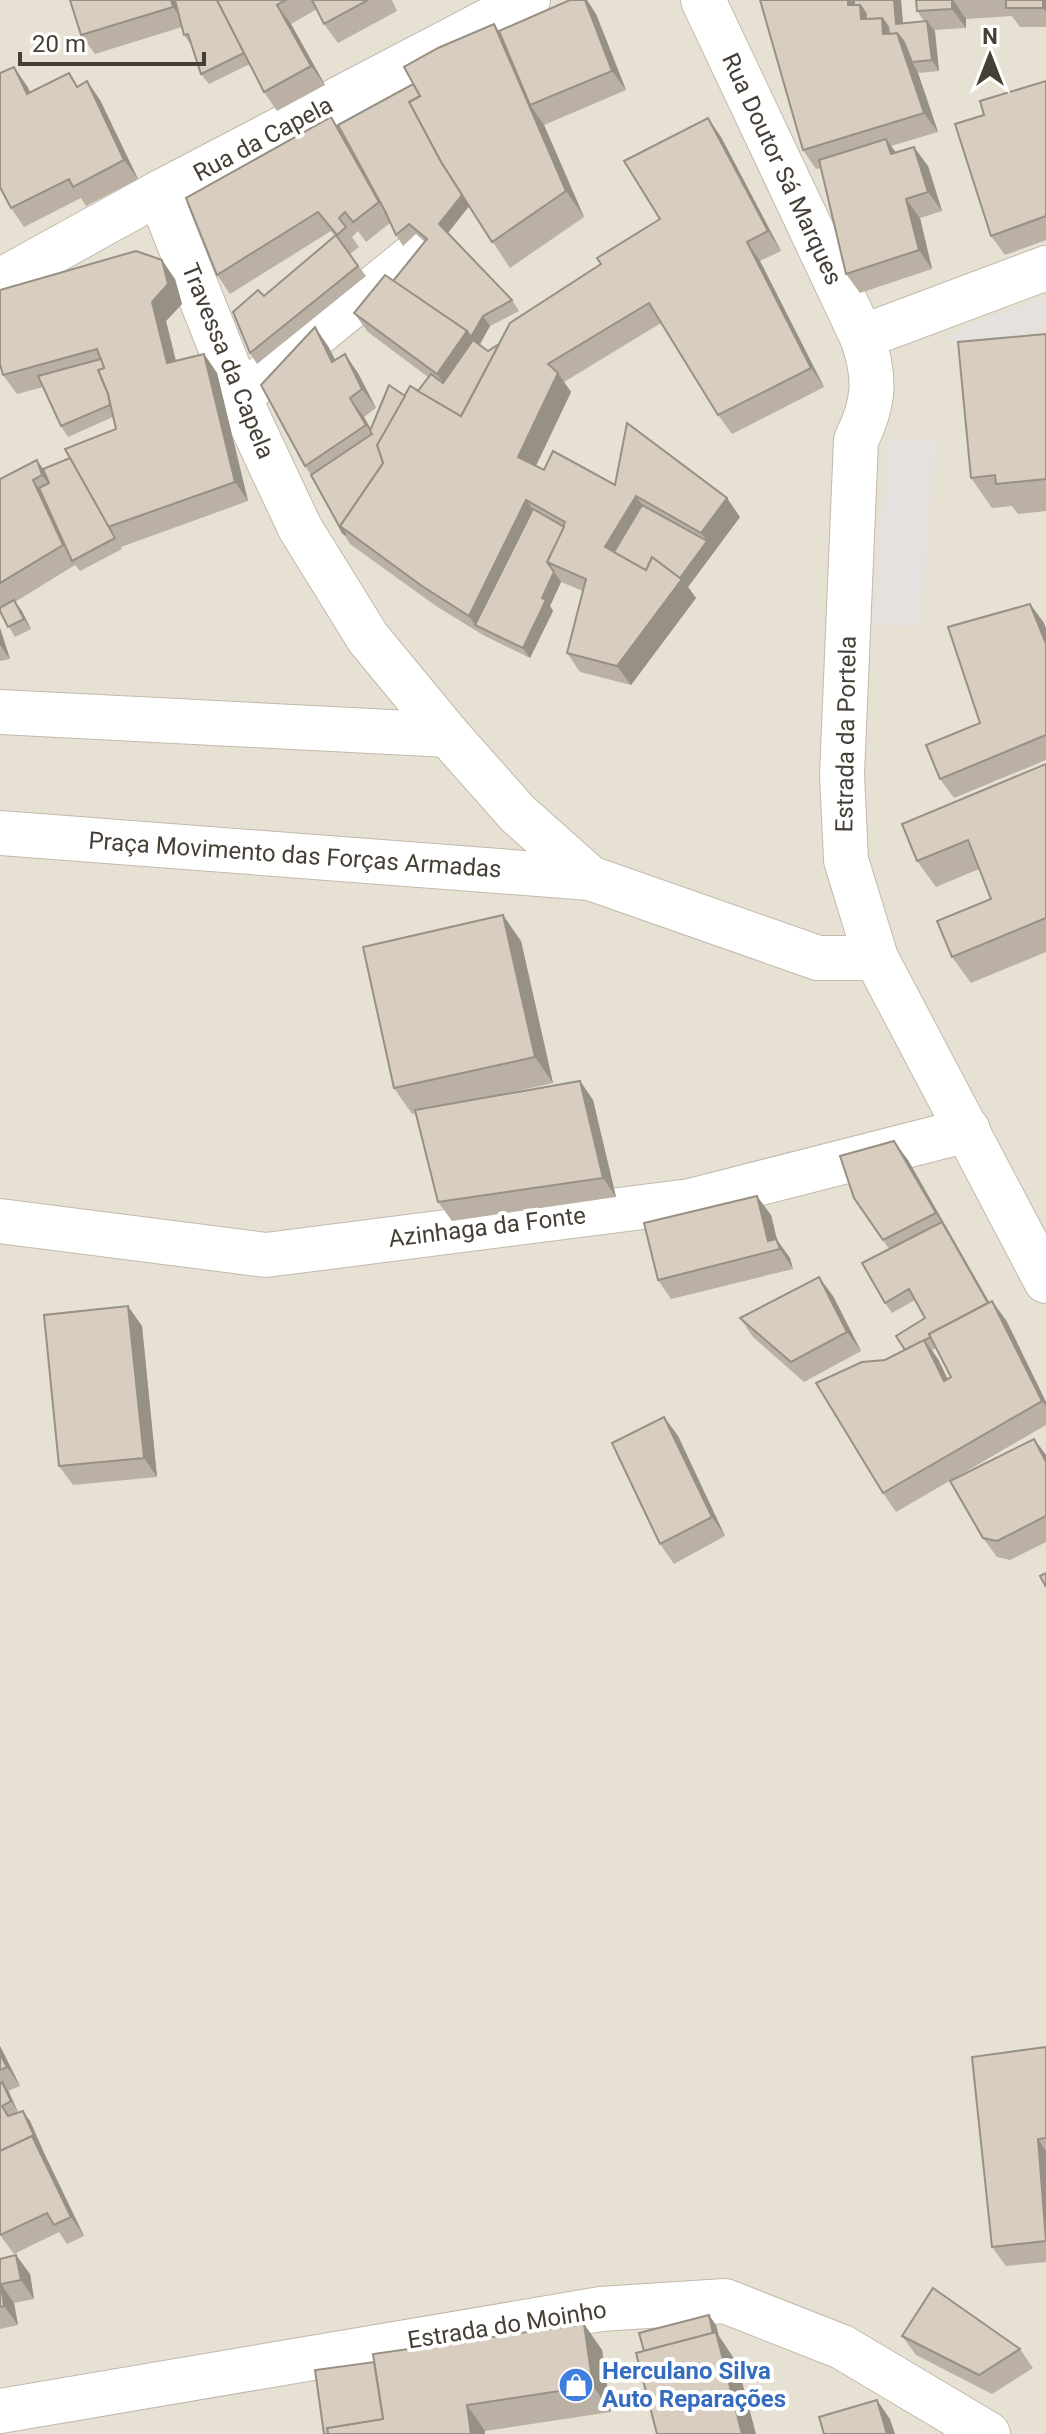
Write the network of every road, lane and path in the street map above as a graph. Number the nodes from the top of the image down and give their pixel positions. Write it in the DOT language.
graph roads {
  1 [pos="528,0"];
  2 [pos="703,0"];
  3 [pos="159,193"];
  4 [pos="417,253"];
  5 [pos="1046,268"];
  6 [pos="0,281"];
  7 [pos="862,337"];
  8 [pos="240,396"];
  9 [pos="300,528"];
  10 [pos="0,712"];
  11 [pos="448,735"];
  12 [pos="0,833"];
  13 [pos="590,878"];
  14 [pos="876,958"];
  15 [pos="968,1130"];
  16 [pos="0,1221"];
  17 [pos="1046,1281"];
  18 [pos="0,2411"];
  19 [pos="988,2434"];
  1 -- 3 [label="street, Rua da Capela"];
  2 -- 7 [label="street, Rua Doutor Sá Marques"];
  3 -- 6 [label="street, Rua da Capela"];
  3 -- 8 [label="street, Travessa da Capela"];
  4 -- 8 [label="street"];
  5 -- 7 [label="street"];
  7 -- 14 [label="street, Estrada da Portela"];
  8 -- 9 [label="street, Travessa da Capela"];
  9 -- 11 [label="street, Praça Movimento das Forças Armadas"];
  10 -- 11 [label="street"];
  11 -- 13 [label="street, Praça Movimento das Forças Armadas"];
  12 -- 13 [label="street, Praça Movimento das Forças Armadas"];
  13 -- 14 [label="street, Praça Movimento das Forças Armadas"];
  14 -- 15 [label="street, Estrada da Portela"];
  15 -- 16 [label="street, Azinhaga da Fonte"];
  15 -- 17 [label="street, Estrada da Portela"];
  18 -- 19 [label="street, Estrada do Moinho"];
}
